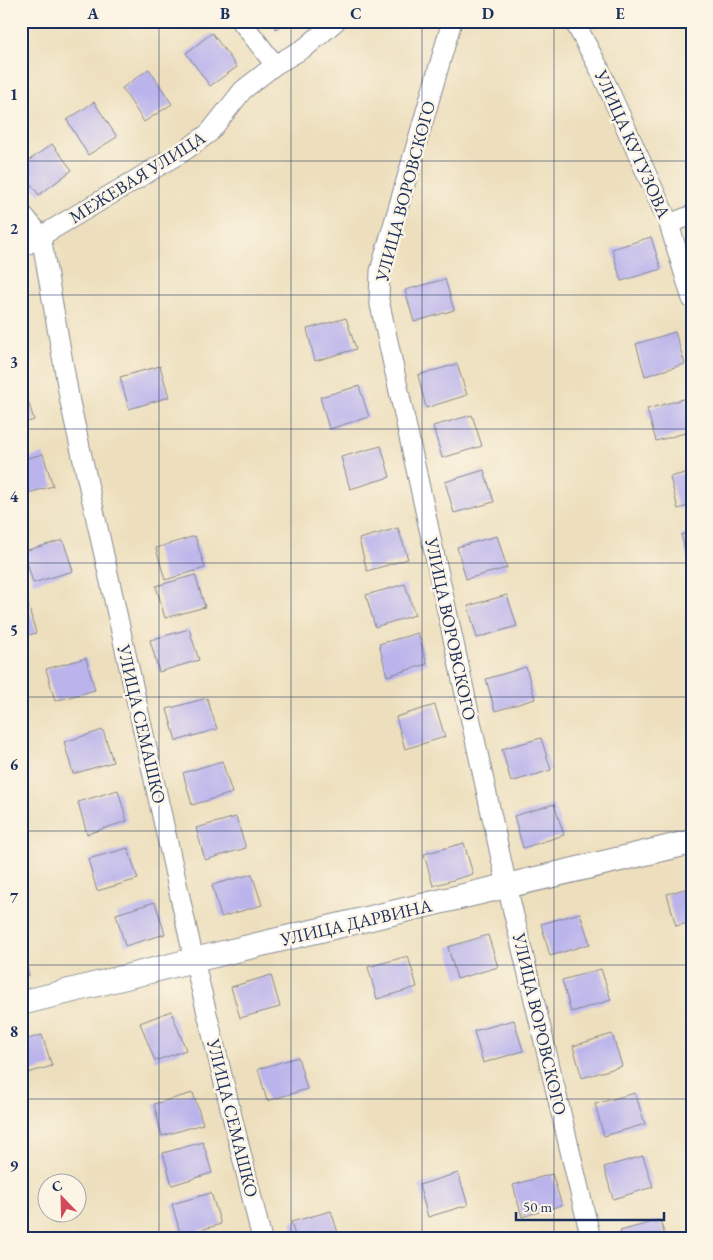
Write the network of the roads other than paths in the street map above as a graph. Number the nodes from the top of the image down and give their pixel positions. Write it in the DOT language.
graph roads {
  1 [pos="241,21"];
  2 [pos="336,21"];
  3 [pos="452,21"];
  4 [pos="574,21"];
  5 [pos="275,64"];
  6 [pos="21,212"];
  7 [pos="692,215"];
  8 [pos="669,224"];
  9 [pos="41,236"];
  10 [pos="21,248"];
  11 [pos="692,299"];
  12 [pos="692,842"];
  13 [pos="507,886"];
  14 [pos="194,960"];
  15 [pos="21,1003"];
  16 [pos="262,1239"];
  17 [pos="592,1239"];
  1 -- 5 [label="street"];
  2 -- 5 [label="street, МЕЖЕВАЯ УЛИЦА"];
  3 -- 13 [label="street, УЛИЦА ВОРОВСКОГО"];
  4 -- 8 [label="street, УЛИЦА КУТУЗОВА"];
  5 -- 9 [label="street, МЕЖЕВАЯ УЛИЦА"];
  6 -- 9 [label="street, УЛИЦА СЕМАШКО"];
  7 -- 8 [label="street"];
  8 -- 11 [label="street, УЛИЦА КУТУЗОВА"];
  9 -- 10 [label="street, МЕЖЕВАЯ УЛИЦА"];
  9 -- 14 [label="street, УЛИЦА СЕМАШКО"];
  12 -- 13 [label="street, УЛИЦА ДАРВИНА"];
  13 -- 14 [label="street, УЛИЦА ДАРВИНА"];
  13 -- 17 [label="street, УЛИЦА ВОРОВСКОГО"];
  14 -- 15 [label="street, УЛИЦА ДАРВИНА"];
  14 -- 16 [label="street, УЛИЦА СЕМАШКО"];
}
